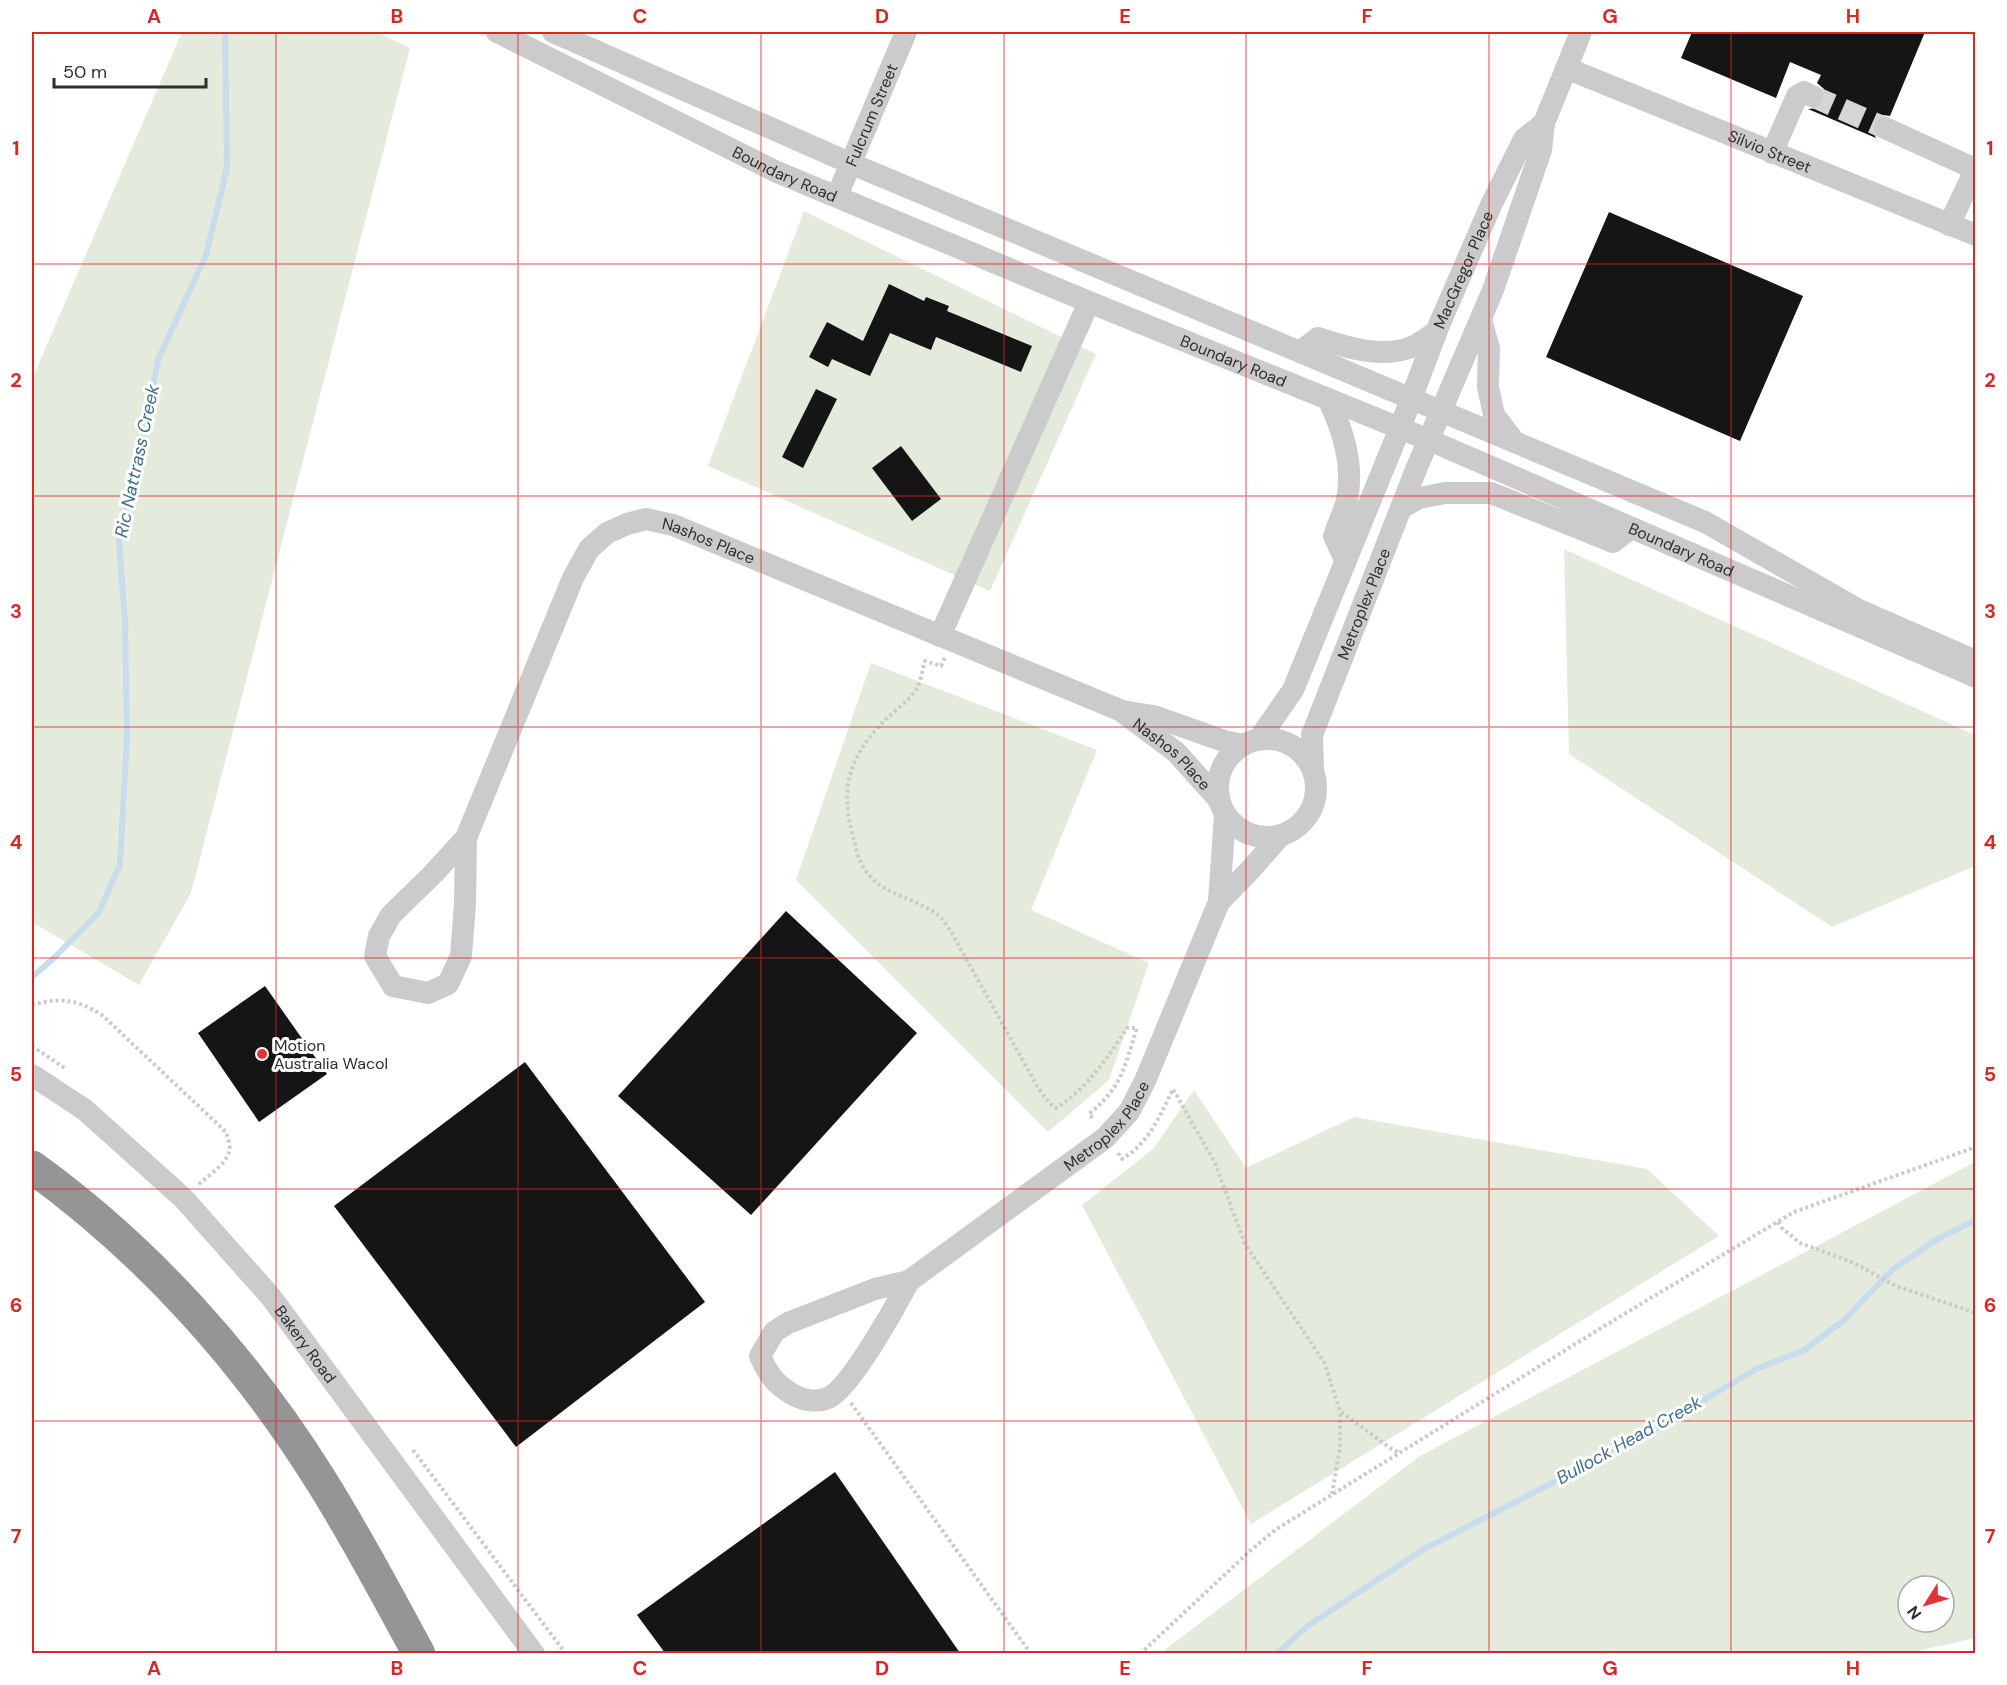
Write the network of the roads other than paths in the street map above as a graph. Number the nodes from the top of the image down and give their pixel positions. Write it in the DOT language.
graph roads {
  1 [pos="497,32"];
  2 [pos="553,32"];
  3 [pos="906,32"];
  4 [pos="1581,32"];
  5 [pos="1566,68"];
  6 [pos="1812,96"];
  7 [pos="1544,123"];
  8 [pos="1885,128"];
  9 [pos="1772,153"];
  10 [pos="852,164"];
  11 [pos="1975,169"];
  12 [pos="837,196"];
  13 [pos="1949,225"];
  14 [pos="1976,235"];
  15 [pos="1089,302"];
  16 [pos="1481,320"];
  17 [pos="1436,332"];
  18 [pos="1300,352"];
  19 [pos="1411,398"];
  20 [pos="1328,399"];
  21 [pos="1442,411"];
  22 [pos="1400,428"];
  23 [pos="1429,440"];
  24 [pos="1513,441"];
  25 [pos="1401,508"];
  26 [pos="1630,528"];
  27 [pos="1345,560"];
  28 [pos="946,638"];
  29 [pos="1976,661"];
  30 [pos="1976,678"];
  31 [pos="1122,711"];
  32 [pos="1251,742"];
  33 [pos="1313,771"];
  34 [pos="1222,807"];
  35 [pos="1280,836"];
  36 [pos="466,838"];
  37 [pos="1218,902"];
  38 [pos="32,1075"];
  39 [pos="32,1167"];
  40 [pos="909,1281"];
  41 [pos="419,1653"];
  42 [pos="534,1653"];
  1 -- 12 [label="street, Boundary Road"];
  2 -- 10 [label="street, Boundary Road"];
  3 -- 10 [label="street, Fulcrum Street"];
  4 -- 5 [label="street, MacGregor Place"];
  5 -- 7 [label="street, MacGregor Place"];
  5 -- 9 [label="street, Silvio Street"];
  6 -- 9 [label="street"];
  7 -- 16 [label="street, MacGregor Place"];
  7 -- 17 [label="street, MacGregor Place"];
  8 -- 11 [label="street"];
  9 -- 13 [label="street, Silvio Street"];
  10 -- 12 [label="street, Fulcrum Street"];
  10 -- 18 [label="street, Boundary Road"];
  11 -- 13 [label="street"];
  12 -- 15 [label="street, Boundary Road"];
  13 -- 14 [label="street, Silvio Street"];
  15 -- 20 [label="street, Boundary Road"];
  15 -- 28 [label="street"];
  16 -- 21 [label="street, MacGregor Place"];
  16 -- 24 [label="street"];
  17 -- 18 [label="street"];
  17 -- 19 [label="street, MacGregor Place"];
  18 -- 19 [label="street, Boundary Road"];
  19 -- 21 [label="street, Boundary Road"];
  19 -- 22 [label="street, MacGregor Place"];
  20 -- 22 [label="street, Boundary Road"];
  20 -- 27 [label="street"];
  21 -- 23 [label="street, MacGregor Place"];
  21 -- 24 [label="street, Boundary Road"];
  22 -- 23 [label="street, Boundary Road"];
  22 -- 27 [label="street, Metroplex Place"];
  23 -- 25 [label="street, Metroplex Place"];
  23 -- 26 [label="street, Boundary Road"];
  24 -- 29 [label="street, Boundary Road"];
  25 -- 26 [label="street"];
  25 -- 33 [label="street, Metroplex Place"];
  26 -- 30 [label="street, Boundary Road"];
  27 -- 32 [label="street, Metroplex Place"];
  28 -- 31 [label="street, Nashos Place"];
  28 -- 36 [label="street, Nashos Place"];
  31 -- 32 [label="street, Nashos Place"];
  31 -- 34 [label="street, Nashos Place"];
  32 -- 33 [label="street"];
  32 -- 34 [label="street"];
  33 -- 35 [label="street"];
  34 -- 35 [label="street"];
  34 -- 37 [label="street, Metroplex Place"];
  35 -- 37 [label="street, Metroplex Place"];
  36 -- 36 [label="street, Nashos Place"];
  37 -- 40 [label="street, Metroplex Place"];
  38 -- 42 [label="street, Bakery Road"];
  39 -- 41 [label="highway"];
  40 -- 40 [label="street, Metroplex Place"];
}
